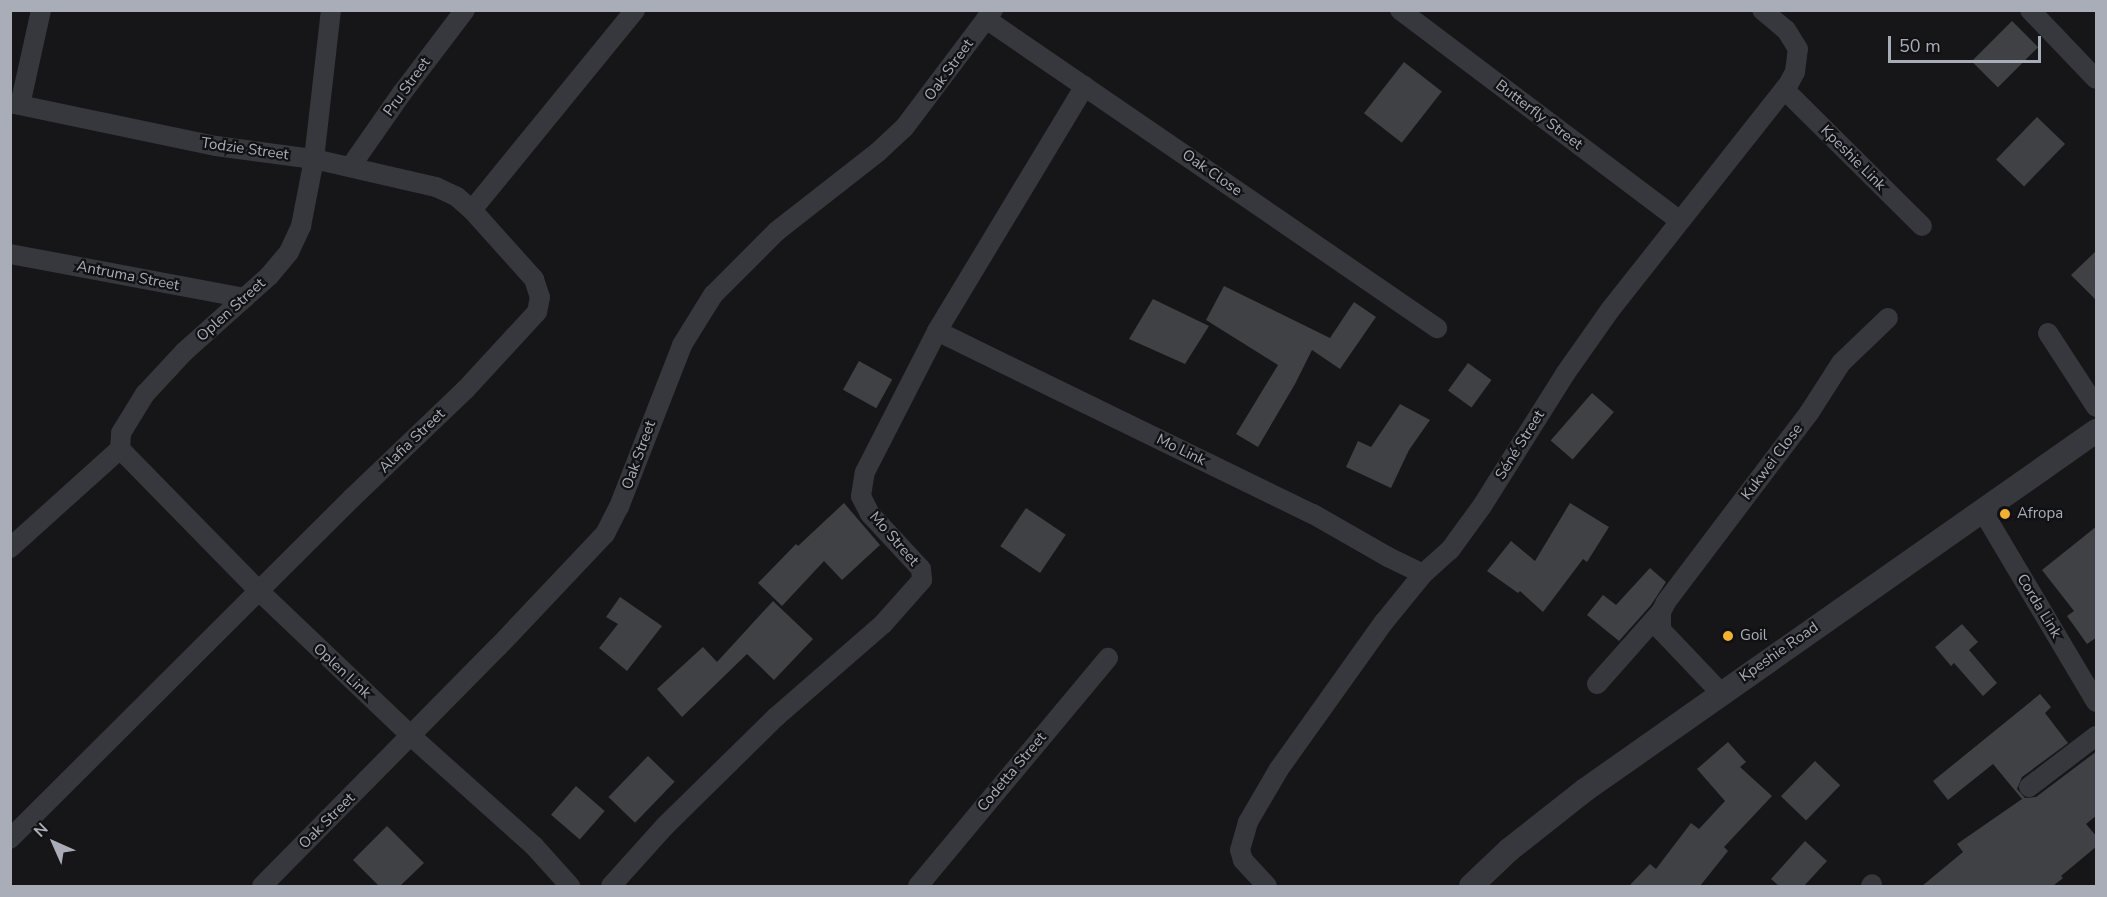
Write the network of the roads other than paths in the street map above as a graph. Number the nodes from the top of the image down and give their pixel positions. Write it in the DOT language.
graph roads {
  1 [pos="41,10"];
  2 [pos="465,10"];
  3 [pos="635,10"];
  4 [pos="1400,10"];
  5 [pos="1762,10"];
  6 [pos="2030,10"];
  7 [pos="326,12"];
  8 [pos="990,15"];
  9 [pos="2097,79"];
  10 [pos="1085,86"];
  11 [pos="1785,90"];
  12 [pos="15,104"];
  13 [pos="314,159"];
  14 [pos="351,166"];
  15 [pos="472,210"];
  16 [pos="1679,220"];
  17 [pos="1922,226"];
  18 [pos="10,254"];
  19 [pos="245,298"];
  20 [pos="1888,318"];
  21 [pos="1437,328"];
  22 [pos="937,331"];
  23 [pos="2048,333"];
  24 [pos="2097,406"];
  25 [pos="2097,430"];
  26 [pos="120,449"];
  27 [pos="1982,510"];
  28 [pos="10,548"];
  29 [pos="1423,574"];
  30 [pos="260,591"];
  31 [pos="1661,612"];
  32 [pos="1108,658"];
  33 [pos="1597,684"];
  34 [pos="1721,693"];
  35 [pos="2097,702"];
  36 [pos="411,736"];
  37 [pos="2097,736"];
  38 [pos="2029,788"];
  39 [pos="10,839"];
  40 [pos="261,886"];
  41 [pos="570,886"];
  42 [pos="611,886"];
  43 [pos="918,886"];
  44 [pos="1267,886"];
  45 [pos="1471,886"];
  1 -- 12 [label="street"];
  2 -- 14 [label="street, Pru Street"];
  3 -- 15 [label="street"];
  4 -- 16 [label="street, Butterfly Street"];
  5 -- 11 [label="street, Séné Street"];
  6 -- 9 [label="street"];
  7 -- 13 [label="street, Oplen Street"];
  8 -- 10 [label="street, Oak Close"];
  8 -- 36 [label="street, Oak Street"];
  10 -- 21 [label="street, Oak Close"];
  10 -- 22 [label="street, Mo Street"];
  11 -- 16 [label="street, Séné Street"];
  11 -- 17 [label="street, Kpeshie Link"];
  12 -- 13 [label="street, Todzie Street"];
  13 -- 14 [label="street, Todzie Street"];
  13 -- 19 [label="street, Oplen Street"];
  14 -- 15 [label="street, Todzie Street"];
  15 -- 30 [label="street, Alafia Street"];
  16 -- 29 [label="street, Séné Street"];
  18 -- 19 [label="street, Antruma Street"];
  19 -- 26 [label="street, Oplen Street"];
  20 -- 31 [label="street, Kukwei Close"];
  22 -- 29 [label="street, Mo Link"];
  22 -- 42 [label="street, Mo Street"];
  23 -- 24 [label="street"];
  25 -- 27 [label="street, Kpeshie Road"];
  26 -- 28 [label="street"];
  26 -- 30 [label="street, Oplen Link"];
  27 -- 34 [label="street, Kpeshie Road"];
  27 -- 35 [label="street, Corda Link"];
  29 -- 44 [label="street, Séné Street"];
  30 -- 36 [label="street, Oplen Link"];
  30 -- 39 [label="street, Alafia Street"];
  31 -- 33 [label="street, Kukwei Close"];
  31 -- 34 [label="street"];
  32 -- 43 [label="street, Codetta Street"];
  34 -- 45 [label="street, Kpeshie Road"];
  36 -- 40 [label="street, Oak Street"];
  36 -- 41 [label="street, Oplen Link"];
  37 -- 38 [label="street"];
}
